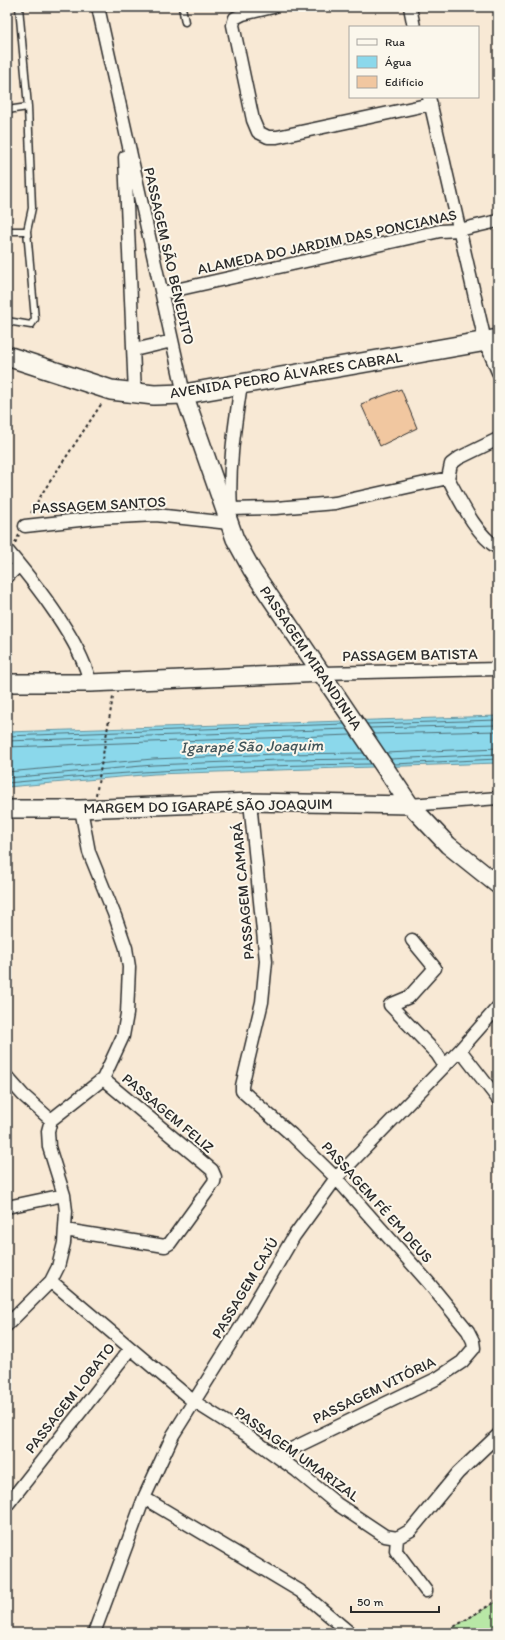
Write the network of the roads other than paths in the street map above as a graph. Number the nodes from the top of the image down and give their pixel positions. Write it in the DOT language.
graph roads {
  1 [pos="19,7"];
  2 [pos="98,7"];
  3 [pos="182,7"];
  4 [pos="273,7"];
  5 [pos="410,7"];
  6 [pos="185,22"];
  7 [pos="414,26"];
  8 [pos="430,100"];
  9 [pos="28,107"];
  10 [pos="7,110"];
  11 [pos="124,126"];
  12 [pos="498,221"];
  13 [pos="459,230"];
  14 [pos="7,231"];
  15 [pos="27,231"];
  16 [pos="162,293"];
  17 [pos="7,321"];
  18 [pos="492,340"];
  19 [pos="172,341"];
  20 [pos="134,350"];
  21 [pos="7,356"];
  22 [pos="498,372"];
  23 [pos="241,384"];
  24 [pos="136,394"];
  25 [pos="184,394"];
  26 [pos="498,439"];
  27 [pos="448,478"];
  28 [pos="230,516"];
  29 [pos="25,526"];
  30 [pos="498,548"];
  31 [pos="12,557"];
  32 [pos="7,577"];
  33 [pos="498,669"];
  34 [pos="322,673"];
  35 [pos="7,683"];
  36 [pos="90,683"];
  37 [pos="498,798"];
  38 [pos="407,801"];
  39 [pos="250,802"];
  40 [pos="81,809"];
  41 [pos="10,811"];
  42 [pos="497,883"];
  43 [pos="412,940"];
  44 [pos="498,1007"];
  45 [pos="460,1050"];
  46 [pos="444,1065"];
  47 [pos="7,1077"];
  48 [pos="103,1079"];
  49 [pos="245,1095"];
  50 [pos="498,1099"];
  51 [pos="51,1120"];
  52 [pos="336,1178"];
  53 [pos="64,1195"];
  54 [pos="7,1207"];
  55 [pos="65,1230"];
  56 [pos="51,1281"];
  57 [pos="7,1325"];
  58 [pos="473,1341"];
  59 [pos="130,1349"];
  60 [pos="193,1401"];
  61 [pos="498,1434"];
  62 [pos="277,1456"];
  63 [pos="144,1498"];
  64 [pos="7,1505"];
  65 [pos="396,1538"];
  66 [pos="426,1591"];
  67 [pos="94,1633"];
  68 [pos="350,1633"];
  1 -- 9 [label="lane"];
  2 -- 11 [label="street, PASSAGEM SÃO BENEDITO"];
  3 -- 6 [label="lane"];
  4 -- 8 [label="street"];
  5 -- 7 [label="street"];
  8 -- 13 [label="street"];
  9 -- 10 [label="lane"];
  9 -- 15 [label="lane"];
  11 -- 16 [label="street, PASSAGEM SÃO BENEDITO"];
  11 -- 20 [label="street, PASSAGEM SÃO BENEDITO"];
  12 -- 13 [label="street, ALAMEDA DO JARDIM DAS PONCIANAS"];
  13 -- 16 [label="street, ALAMEDA DO JARDIM DAS PONCIANAS"];
  13 -- 18 [label="street"];
  14 -- 15 [label="lane"];
  15 -- 17 [label="lane"];
  16 -- 19 [label="street, PASSAGEM SÃO BENEDITO"];
  18 -- 22 [label="street"];
  18 -- 23 [label="main road, AVENIDA PEDRO ÁLVARES CABRAL"];
  19 -- 20 [label="street"];
  19 -- 25 [label="street, PASSAGEM SÃO BENEDITO"];
  20 -- 24 [label="street, PASSAGEM SÃO BENEDITO"];
  21 -- 24 [label="main road, AVENIDA PEDRO ÁLVARES CABRAL"];
  23 -- 25 [label="main road, AVENIDA PEDRO ÁLVARES CABRAL"];
  23 -- 28 [label="street"];
  24 -- 25 [label="main road, AVENIDA PEDRO ÁLVARES CABRAL"];
  25 -- 28 [label="street, PASSAGEM MIRANDINHA"];
  26 -- 27 [label="street"];
  27 -- 28 [label="street, PASSAGEM SANTOS"];
  27 -- 30 [label="street"];
  28 -- 29 [label="street, PASSAGEM SANTOS"];
  28 -- 34 [label="street, PASSAGEM MIRANDINHA"];
  31 -- 32 [label="street"];
  31 -- 36 [label="street"];
  33 -- 34 [label="street, PASSAGEM BATISTA"];
  34 -- 36 [label="street"];
  34 -- 38 [label="street, PASSAGEM MIRANDINHA"];
  35 -- 36 [label="street"];
  37 -- 38 [label="street"];
  38 -- 39 [label="street, MARGEM DO IGARAPÉ SÃO JOAQUIM"];
  38 -- 42 [label="street, PASSAGEM MIRANDINHA"];
  39 -- 40 [label="street, MARGEM DO IGARAPÉ SÃO JOAQUIM"];
  39 -- 49 [label="street, PASSAGEM CAMARÁ"];
  40 -- 41 [label="street, MARGEM DO IGARAPÉ SÃO JOAQUIM"];
  40 -- 48 [label="street"];
  43 -- 46 [label="street"];
  44 -- 45 [label="street, PASSAGEM CAJÚ"];
  45 -- 46 [label="street, PASSAGEM CAJÚ"];
  45 -- 50 [label="street"];
  46 -- 52 [label="street, PASSAGEM CAJÚ"];
  47 -- 51 [label="street"];
  48 -- 51 [label="street"];
  48 -- 55 [label="street, PASSAGEM FELIZ"];
  49 -- 52 [label="street, PASSAGEM FÉ EM DEUS"];
  51 -- 53 [label="street"];
  52 -- 58 [label="street, PASSAGEM FÉ EM DEUS"];
  52 -- 60 [label="street, PASSAGEM CAJÚ"];
  53 -- 54 [label="street"];
  53 -- 55 [label="street"];
  55 -- 56 [label="street"];
  56 -- 57 [label="street"];
  56 -- 59 [label="street, PASSAGEM UMARIZAL"];
  58 -- 62 [label="street, PASSAGEM VITÓRIA"];
  59 -- 60 [label="street, PASSAGEM UMARIZAL"];
  59 -- 64 [label="street, PASSAGEM LOBATO"];
  60 -- 62 [label="street, PASSAGEM UMARIZAL"];
  60 -- 63 [label="street, PASSAGEM CAJÚ"];
  61 -- 65 [label="street"];
  62 -- 65 [label="street, PASSAGEM UMARIZAL"];
  63 -- 67 [label="street, PASSAGEM CAJÚ"];
  63 -- 68 [label="street"];
  65 -- 66 [label="street"];
}
